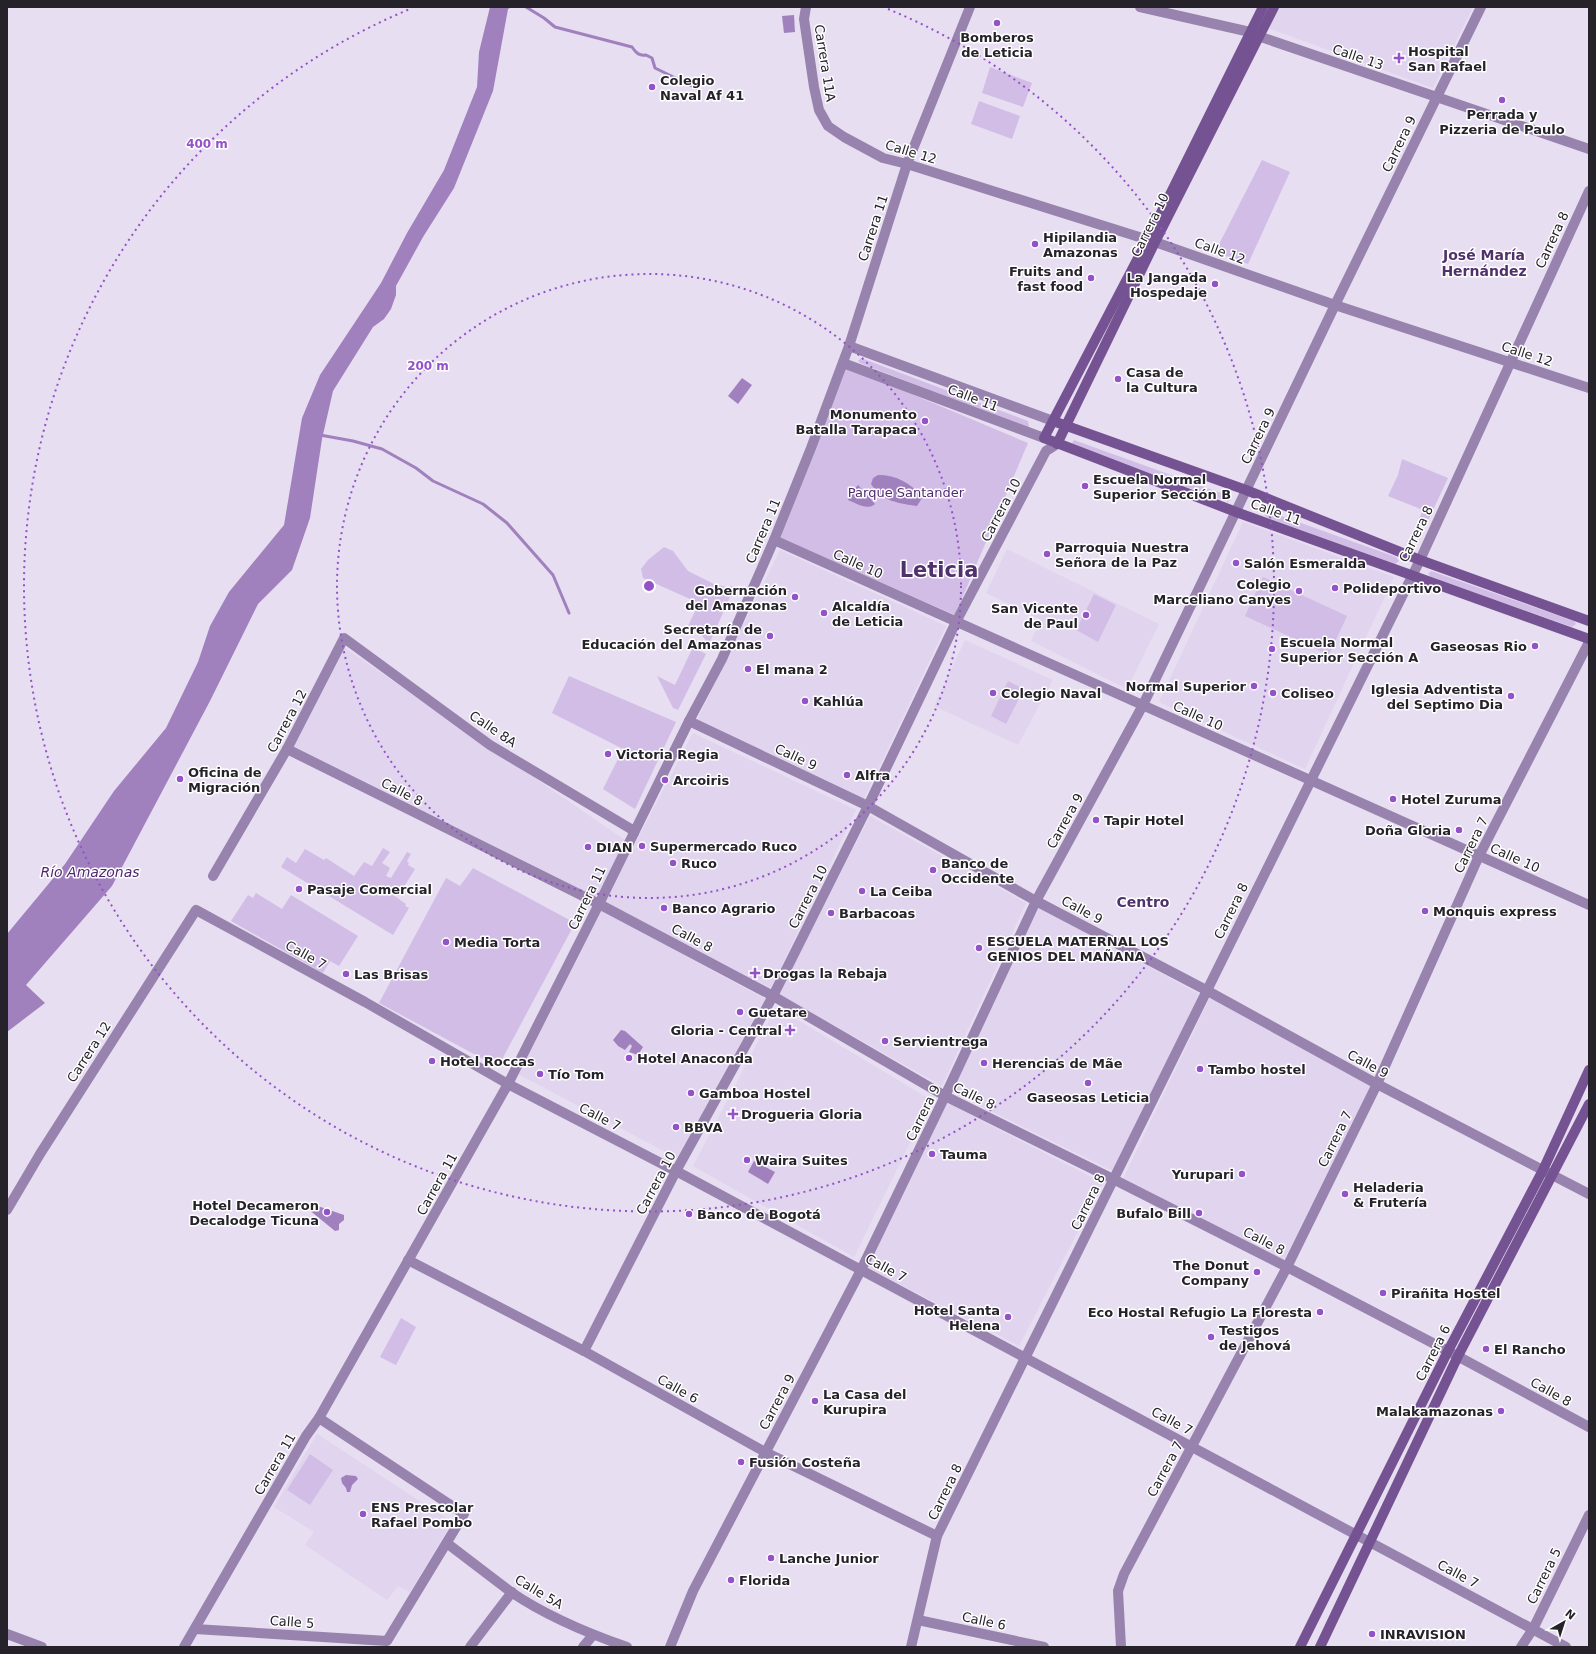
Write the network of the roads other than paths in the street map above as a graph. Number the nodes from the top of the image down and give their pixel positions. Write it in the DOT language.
graph roads {
  1 [pos="806,7"];
  2 [pos="970,7"];
  3 [pos="1140,7"];
  4 [pos="1263,7"];
  5 [pos="1274,7"];
  6 [pos="1481,7"];
  7 [pos="1254,34"];
  8 [pos="1436,98"];
  9 [pos="844,137"];
  10 [pos="1589,149"];
  11 [pos="907,164"];
  12 [pos="1589,191"];
  13 [pos="1152,241"];
  14 [pos="1334,305"];
  15 [pos="849,346"];
  16 [pos="1511,362"];
  17 [pos="843,363"];
  18 [pos="1589,388"];
  19 [pos="1053,421"];
  20 [pos="1066,426"];
  21 [pos="1044,438"];
  22 [pos="1058,444"];
  23 [pos="1046,451"];
  24 [pos="1246,490"];
  25 [pos="1236,512"];
  26 [pos="774,540"];
  27 [pos="1420,560"];
  28 [pos="1411,575"];
  29 [pos="1589,621"];
  30 [pos="956,622"];
  31 [pos="344,638"];
  32 [pos="1589,639"];
  33 [pos="1589,642"];
  34 [pos="1143,706"];
  35 [pos="689,721"];
  36 [pos="287,749"];
  37 [pos="1310,780"];
  38 [pos="868,806"];
  39 [pos="634,833"];
  40 [pos="1479,856"];
  41 [pos="213,876"];
  42 [pos="1036,900"];
  43 [pos="599,904"];
  44 [pos="1589,905"];
  45 [pos="196,910"];
  46 [pos="1206,990"];
  47 [pos="773,996"];
  48 [pos="1589,1070"];
  49 [pos="508,1084"];
  50 [pos="1377,1084"];
  51 [pos="945,1096"];
  52 [pos="1589,1104"];
  53 [pos="1543,1170"];
  54 [pos="676,1171"];
  55 [pos="1554,1175"];
  56 [pos="1113,1179"];
  57 [pos="1589,1194"];
  58 [pos="7,1210"];
  59 [pos="408,1260"];
  60 [pos="1287,1267"];
  61 [pos="861,1270"];
  62 [pos="584,1351"];
  63 [pos="1448,1351"];
  64 [pos="1458,1356"];
  65 [pos="1026,1358"];
  66 [pos="319,1418"];
  67 [pos="1589,1427"];
  68 [pos="1192,1446"];
  69 [pos="765,1452"];
  70 [pos="1589,1515"];
  71 [pos="1356,1534"];
  72 [pos="937,1536"];
  73 [pos="1370,1542"];
  74 [pos="448,1544"];
  75 [pos="512,1592"];
  76 [pos="918,1620"];
  77 [pos="1533,1629"];
  78 [pos="195,1630"];
  79 [pos="8,1635"];
  80 [pos="593,1635"];
  81 [pos="1020,1645"];
  82 [pos="42,1647"];
  83 [pos="184,1647"];
  84 [pos="470,1647"];
  85 [pos="583,1647"];
  86 [pos="627,1647"];
  87 [pos="670,1647"];
  88 [pos="911,1647"];
  89 [pos="1044,1647"];
  90 [pos="1121,1647"];
  91 [pos="1300,1647"];
  92 [pos="1320,1647"];
  93 [pos="1521,1647"];
  94 [pos="1566,1647"];
  1 -- 9 [label="street, Carrera 11A"];
  2 -- 11 [label="street, Carrera 11"];
  3 -- 7 [label="street, Calle 13"];
  4 -- 7 [label="main road, Carrera 10"];
  5 -- 7 [label="main road, Carrera 10"];
  6 -- 8 [label="street, Carrera 9"];
  7 -- 8 [label="street, Calle 13"];
  7 -- 13 [label="main road, Carrera 10"];
  8 -- 10 [label="street, Calle 13"];
  8 -- 14 [label="street, Carrera 9"];
  9 -- 11 [label="street, Calle 12"];
  11 -- 13 [label="street, Calle 12"];
  11 -- 15 [label="street, Carrera 11"];
  12 -- 16 [label="street, Carrera 8"];
  13 -- 14 [label="street, Calle 12"];
  13 -- 19 [label="main road, Carrera 10"];
  13 -- 20 [label="main road, Carrera 10"];
  14 -- 16 [label="street, Calle 12"];
  14 -- 24 [label="street, Carrera 9"];
  15 -- 17 [label="street, Carrera 11"];
  15 -- 19 [label="street, Calle 11"];
  16 -- 18 [label="street, Calle 12"];
  16 -- 27 [label="street, Carrera 8"];
  17 -- 21 [label="street, Calle 11"];
  17 -- 26 [label="street, Carrera 11"];
  19 -- 20 [label="main road, Calle 11"];
  19 -- 21 [label="main road, Carrera 10"];
  20 -- 22 [label="main road, Carrera 10"];
  20 -- 24 [label="main road, Calle 11"];
  21 -- 22 [label="main road, Calle 11"];
  21 -- 23 [label="street"];
  22 -- 23 [label="street"];
  22 -- 25 [label="main road, Calle 11"];
  23 -- 30 [label="street, Carrera 10"];
  24 -- 25 [label="street, Carrera 9"];
  24 -- 27 [label="main road, Calle 11"];
  25 -- 28 [label="main road, Calle 11"];
  25 -- 34 [label="street, Carrera 9"];
  26 -- 30 [label="street, Calle 10"];
  26 -- 35 [label="street, Carrera 11"];
  27 -- 28 [label="street, Carrera 8"];
  27 -- 29 [label="main road, Calle 11"];
  28 -- 32 [label="main road, Calle 11"];
  28 -- 37 [label="street, Carrera 8"];
  30 -- 34 [label="street, Calle 10"];
  30 -- 38 [label="street, Carrera 10"];
  31 -- 36 [label="street, Carrera 12"];
  31 -- 39 [label="street, Calle 8A"];
  33 -- 40 [label="street, Carrera 7"];
  34 -- 37 [label="street, Calle 10"];
  34 -- 42 [label="street, Carrera 9"];
  35 -- 38 [label="street, Calle 9"];
  35 -- 39 [label="street, Carrera 11"];
  36 -- 41 [label="street, Carrera 12"];
  36 -- 43 [label="street, Calle 8"];
  37 -- 40 [label="street, Calle 10"];
  37 -- 46 [label="street, Carrera 8"];
  38 -- 42 [label="street, Calle 9"];
  38 -- 47 [label="street, Carrera 10"];
  39 -- 43 [label="street, Carrera 11"];
  40 -- 44 [label="street, Calle 10"];
  40 -- 50 [label="street, Carrera 7"];
  42 -- 46 [label="street, Calle 9"];
  42 -- 51 [label="street, Carrera 9"];
  43 -- 47 [label="street, Calle 8"];
  43 -- 49 [label="street, Carrera 11"];
  45 -- 49 [label="street, Calle 7"];
  45 -- 58 [label="street, Carrera 12"];
  46 -- 50 [label="street, Calle 9"];
  46 -- 56 [label="street, Carrera 8"];
  47 -- 51 [label="street, Calle 8"];
  47 -- 54 [label="street, Carrera 10"];
  48 -- 53 [label="main road, Carrera 6"];
  49 -- 54 [label="street, Calle 7"];
  49 -- 59 [label="street, Carrera 11"];
  50 -- 53 [label="street, Calle 9"];
  50 -- 60 [label="street, Carrera 7"];
  51 -- 56 [label="street, Calle 8"];
  51 -- 61 [label="street, Carrera 9"];
  52 -- 55 [label="main road, Carrera 6"];
  53 -- 55 [label="street, Calle 9"];
  53 -- 63 [label="main road, Carrera 6"];
  54 -- 61 [label="street, Calle 7"];
  54 -- 62 [label="street, Carrera 10"];
  55 -- 57 [label="street, Calle 9"];
  55 -- 64 [label="main road, Carrera 6"];
  56 -- 60 [label="street, Calle 8"];
  56 -- 65 [label="street, Carrera 8"];
  59 -- 62 [label="street, Calle 6"];
  59 -- 66 [label="street, Carrera 11"];
  60 -- 63 [label="street, Calle 8"];
  60 -- 68 [label="street, Carrera 7"];
  61 -- 65 [label="street, Calle 7"];
  61 -- 69 [label="street, Carrera 9"];
  62 -- 69 [label="street, Calle 6"];
  63 -- 64 [label="street, Calle 8"];
  63 -- 71 [label="main road, Carrera 6"];
  64 -- 67 [label="street, Calle 8"];
  64 -- 73 [label="main road, Carrera 6"];
  65 -- 68 [label="street, Calle 7"];
  65 -- 72 [label="street, Carrera 8"];
  66 -- 74 [label="street"];
  66 -- 78 [label="street, Carrera 11"];
  68 -- 71 [label="street, Calle 7"];
  68 -- 90 [label="street, Carrera 7"];
  69 -- 72 [label="street, Calle 6"];
  69 -- 87 [label="street, Carrera 9"];
  70 -- 77 [label="street, Carrera 5"];
  71 -- 73 [label="street, Calle 7"];
  71 -- 91 [label="main road, Carrera 6"];
  72 -- 76 [label="street, Carrera 8"];
  73 -- 77 [label="street, Calle 7"];
  73 -- 92 [label="main road, Carrera 6"];
  74 -- 75 [label="street, Calle 5A"];
  74 -- 78 [label="street, Calle 5"];
  75 -- 80 [label="street, Calle 5A"];
  75 -- 84 [label="street"];
  76 -- 81 [label="street, Calle 6"];
  76 -- 88 [label="street, Carrera 8"];
  77 -- 93 [label="street, Carrera 5"];
  77 -- 94 [label="street, Calle 7"];
  78 -- 83 [label="street, Carrera 11"];
  79 -- 82 [label="street"];
  80 -- 85 [label="street"];
  80 -- 86 [label="street, Calle 5A"];
  81 -- 89 [label="street, Calle 6"];
}
